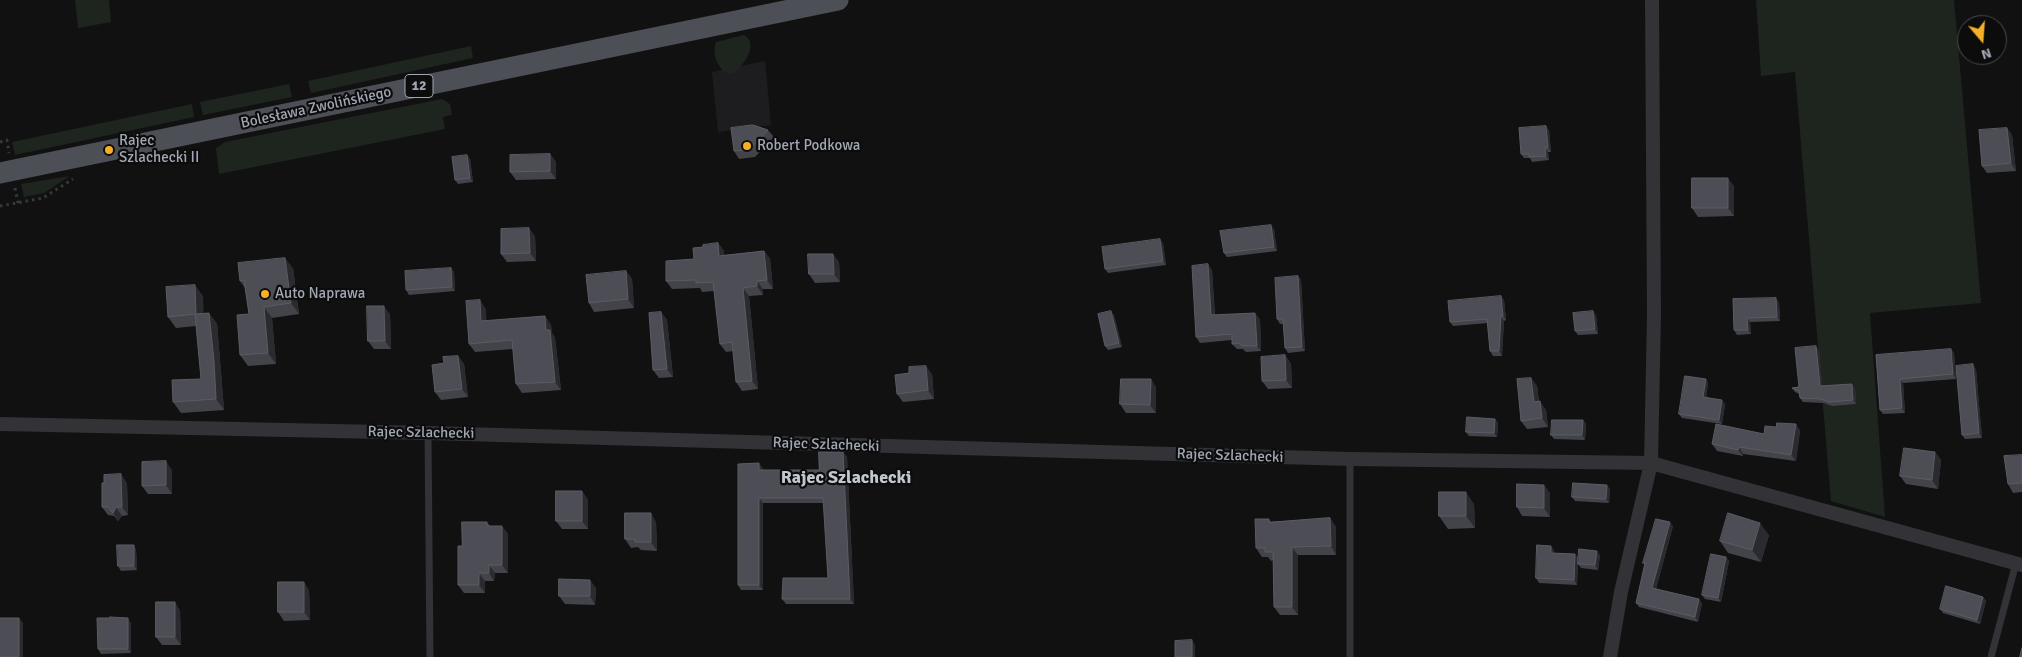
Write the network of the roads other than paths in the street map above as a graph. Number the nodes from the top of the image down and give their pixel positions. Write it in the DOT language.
graph roads {
  1 [pos="838,0"];
  2 [pos="1652,0"];
  3 [pos="0,173"];
  4 [pos="0,424"];
  5 [pos="428,433"];
  6 [pos="1350,460"];
  7 [pos="1651,463"];
  8 [pos="2019,564"];
  9 [pos="430,657"];
  10 [pos="1350,657"];
  11 [pos="1610,657"];
  12 [pos="1991,657"];
  1 -- 3 [label="main road, Bolesława Zwolińskiego / 12"];
  2 -- 7 [label="street"];
  4 -- 5 [label="street, Rajec Szlachecki"];
  5 -- 6 [label="street, Rajec Szlachecki"];
  5 -- 9 [label="lane"];
  6 -- 7 [label="street, Rajec Szlachecki"];
  6 -- 10 [label="lane"];
  7 -- 8 [label="street, Rajec Szlachecki"];
  7 -- 11 [label="street"];
  8 -- 12 [label="lane"];
}
